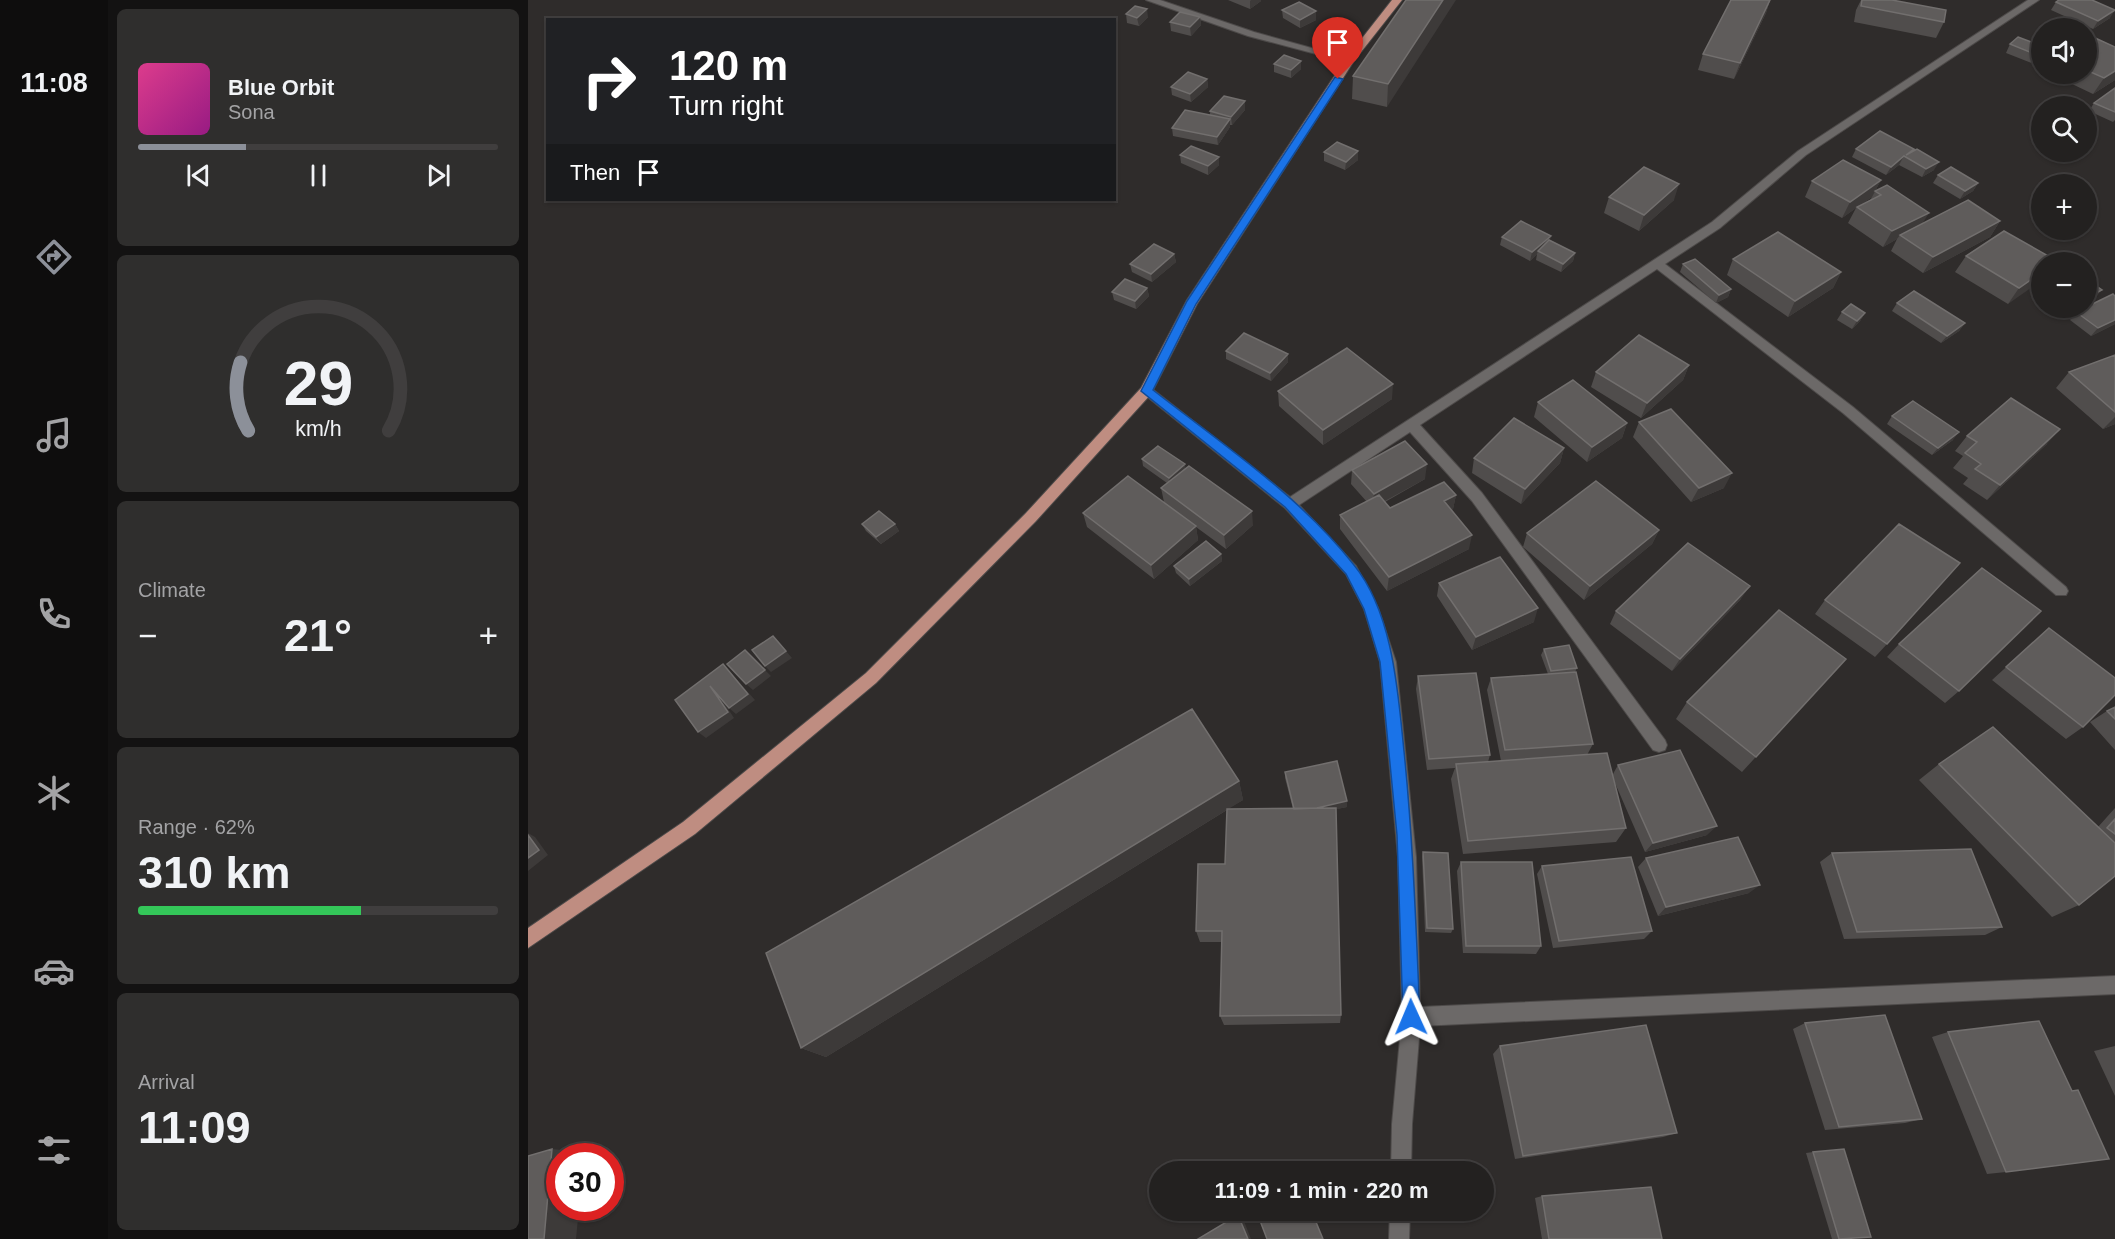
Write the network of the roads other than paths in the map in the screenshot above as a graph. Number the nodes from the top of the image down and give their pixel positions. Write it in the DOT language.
graph roads {
  1 [pos="1151,0"];
  2 [pos="1397,0"];
  3 [pos="2034,0"];
  4 [pos="1350,60"];
  5 [pos="1656,263"];
  6 [pos="1146,391"];
  7 [pos="1411,424"];
  8 [pos="1290,504"];
  9 [pos="2061,591"];
  10 [pos="1659,745"];
  11 [pos="528,939"];
  12 [pos="2115,984"];
  13 [pos="1411,1017"];
  14 [pos="1401,1161"];
  15 [pos="1400,1221"];
  16 [pos="1399,1239"];
  1 -- 4 [label="street"];
  2 -- 4 [label="main road"];
  3 -- 5 [label="street"];
  4 -- 6 [label="main road"];
  5 -- 7 [label="street"];
  5 -- 9 [label="street"];
  6 -- 8 [label="street"];
  6 -- 11 [label="main road"];
  7 -- 8 [label="street"];
  7 -- 10 [label="street"];
  8 -- 13 [label="street"];
  12 -- 13 [label="street"];
  13 -- 14 [label="street"];
  15 -- 16 [label="street"];
}
